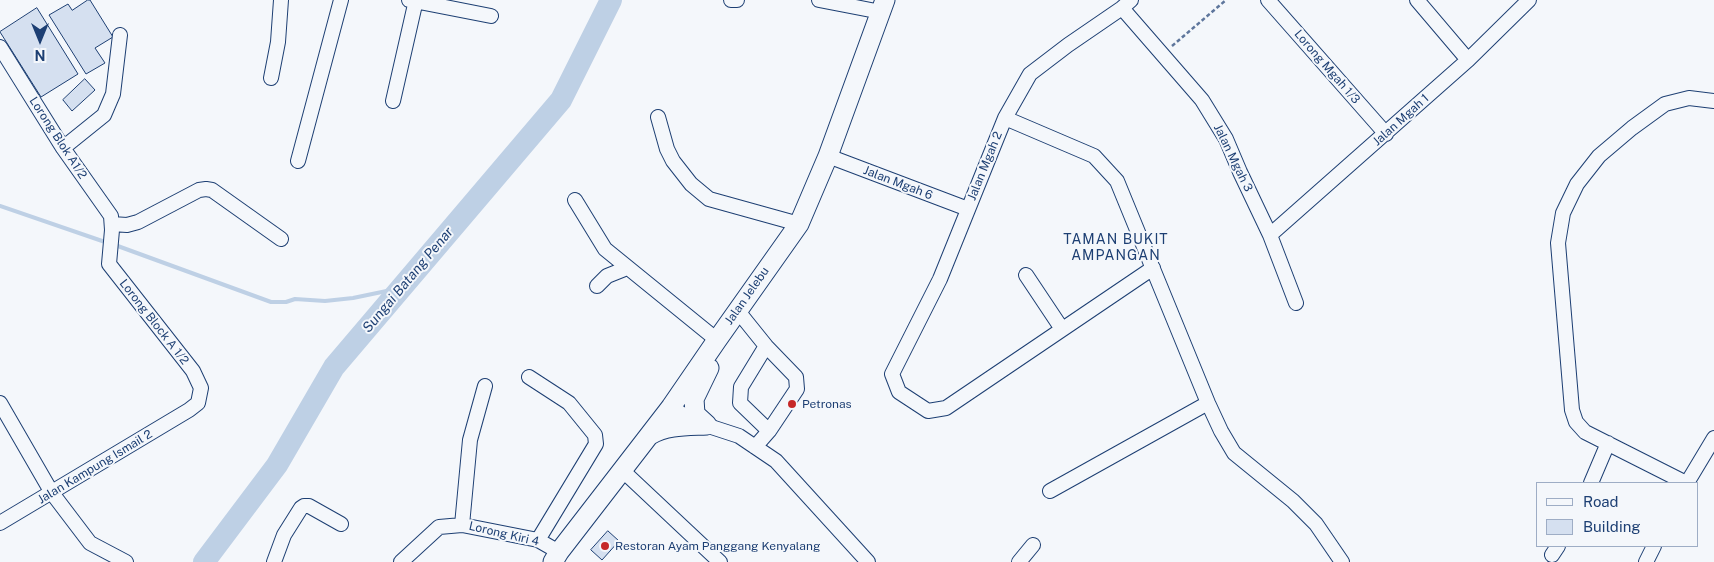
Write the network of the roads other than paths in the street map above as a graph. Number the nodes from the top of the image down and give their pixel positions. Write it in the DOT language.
graph roads {
  1 [pos="281,0"];
  2 [pos="340,0"];
  3 [pos="413,0"];
  4 [pos="731,0"];
  5 [pos="737,0"];
  6 [pos="819,0"];
  7 [pos="1268,0"];
  8 [pos="1417,0"];
  9 [pos="1529,0"];
  10 [pos="1126,4"];
  11 [pos="883,6"];
  12 [pos="491,16"];
  13 [pos="120,35"];
  14 [pos="0,47"];
  15 [pos="1468,60"];
  16 [pos="271,78"];
  17 [pos="393,101"];
  18 [pos="1714,101"];
  19 [pos="658,117"];
  20 [pos="1005,118"];
  21 [pos="1386,134"];
  22 [pos="63,148"];
  23 [pos="828,156"];
  24 [pos="298,161"];
  25 [pos="575,200"];
  26 [pos="968,209"];
  27 [pos="799,224"];
  28 [pos="112,227"];
  29 [pos="1270,235"];
  30 [pos="281,239"];
  31 [pos="627,268"];
  32 [pos="1152,268"];
  33 [pos="1026,275"];
  34 [pos="597,286"];
  35 [pos="1296,303"];
  36 [pos="733,317"];
  37 [pos="1062,329"];
  38 [pos="717,340"];
  39 [pos="766,346"];
  40 [pos="530,377"];
  41 [pos="485,386"];
  42 [pos="0,403"];
  43 [pos="1208,403"];
  44 [pos="671,407"];
  45 [pos="189,410"];
  46 [pos="707,425"];
  47 [pos="769,430"];
  48 [pos="648,436"];
  49 [pos="1714,438"];
  50 [pos="1608,443"];
  51 [pos="755,447"];
  52 [pos="622,470"];
  53 [pos="1591,482"];
  54 [pos="1685,482"];
  55 [pos="1688,482"];
  56 [pos="1050,491"];
  57 [pos="52,492"];
  58 [pos="0,524"];
  59 [pos="341,524"];
  60 [pos="462,525"];
  61 [pos="538,540"];
  62 [pos="1033,545"];
  63 [pos="1654,547"];
  64 [pos="556,557"];
  65 [pos="126,562"];
  66 [pos="274,562"];
  67 [pos="401,562"];
  68 [pos="720,562"];
  69 [pos="868,562"];
  70 [pos="1019,562"];
  71 [pos="1342,562"];
  72 [pos="1646,562"];
  1 -- 16 [label="street"];
  2 -- 24 [label="street"];
  3 -- 12 [label="street"];
  3 -- 17 [label="street"];
  4 -- 5 [label="street"];
  6 -- 11 [label="street"];
  7 -- 21 [label="street, Lorong Mgah 1/3"];
  8 -- 15 [label="street"];
  9 -- 15 [label="street, Jalan Mgah 1"];
  10 -- 20 [label="street, Jalan Mgah 2"];
  10 -- 29 [label="street, Jalan Mgah 3"];
  11 -- 23 [label="main road, Jalan Jelebu"];
  13 -- 22 [label="street"];
  14 -- 22 [label="street, Lorong Blok A1/2"];
  15 -- 21 [label="street, Jalan Mgah 1"];
  18 -- 50 [label="street"];
  19 -- 27 [label="street"];
  20 -- 26 [label="street, Jalan Mgah 2"];
  20 -- 32 [label="street"];
  21 -- 29 [label="street, Jalan Mgah 1"];
  22 -- 28 [label="street, Lorong Blok A1/2"];
  23 -- 26 [label="street, Jalan Mgah 6"];
  23 -- 27 [label="main road, Jalan Jelebu"];
  25 -- 31 [label="street"];
  26 -- 37 [label="street, Jalan Mgah 2"];
  27 -- 36 [label="main road, Jalan Jelebu"];
  28 -- 30 [label="street"];
  28 -- 45 [label="street, Lorong Block A 1/2"];
  29 -- 35 [label="street, Jalan Mgah 3"];
  31 -- 34 [label="street"];
  31 -- 38 [label="street"];
  32 -- 37 [label="street"];
  32 -- 43 [label="street"];
  33 -- 37 [label="street"];
  36 -- 38 [label="main road, Jalan Jelebu"];
  36 -- 39 [label="street"];
  36 -- 46 [label="main road"];
  38 -- 44 [label="main road, Jalan Jelebu"];
  39 -- 47 [label="street"];
  39 -- 47 [label="street"];
  40 -- 61 [label="street"];
  41 -- 60 [label="street"];
  42 -- 57 [label="street"];
  43 -- 56 [label="street"];
  43 -- 71 [label="street"];
  44 -- 46 [label="street"];
  44 -- 48 [label="main road, Jalan Jelebu"];
  45 -- 57 [label="street, Jalan Kampung Ismail 2"];
  46 -- 48 [label="main road"];
  46 -- 51 [label="street"];
  47 -- 51 [label="street"];
  48 -- 52 [label="main road, Jalan Jelebu"];
  49 -- 55 [label="street"];
  50 -- 53 [label="street"];
  50 -- 54 [label="street"];
  51 -- 69 [label="street"];
  52 -- 64 [label="main road, Jalan Jelebu"];
  52 -- 68 [label="street"];
  57 -- 58 [label="street, Jalan Kampung Ismail 2"];
  57 -- 65 [label="street"];
  59 -- 66 [label="street"];
  60 -- 61 [label="street, Lorong Kiri 4"];
  60 -- 67 [label="street, Lorong Kiri 4"];
  61 -- 64 [label="street, Lorong Kiri 4"];
  62 -- 70 [label="street"];
  63 -- 72 [label="street"];
}
